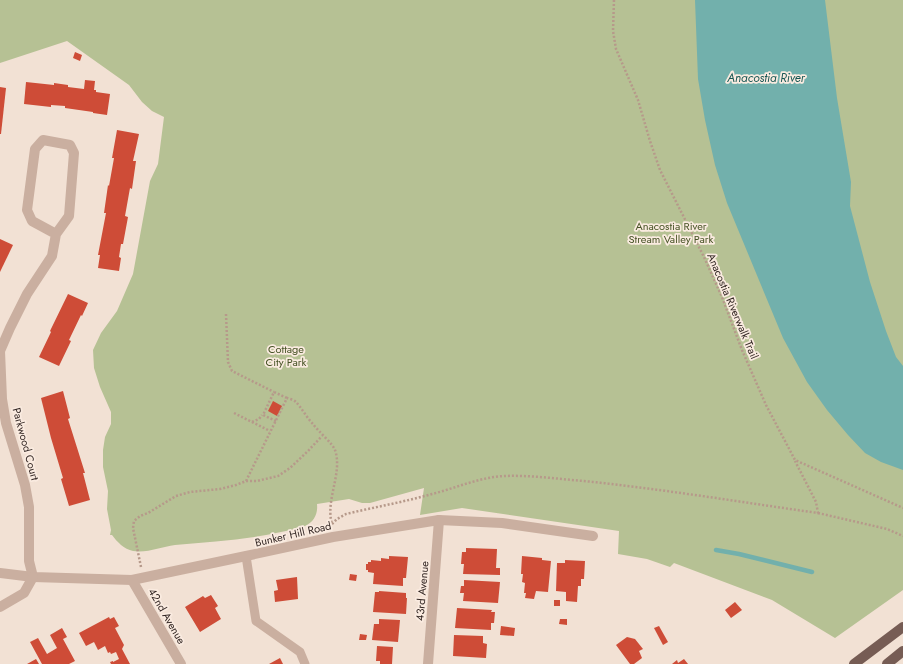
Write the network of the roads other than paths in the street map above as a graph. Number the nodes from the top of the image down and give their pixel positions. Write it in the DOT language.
graph roads {
  1 [pos="56,234"];
  2 [pos="439,520"];
  3 [pos="593,536"];
  4 [pos="246,556"];
  5 [pos="0,573"];
  6 [pos="33,577"];
  7 [pos="132,580"];
  8 [pos="0,607"];
  9 [pos="903,627"];
  10 [pos="903,652"];
  11 [pos="181,664"];
  12 [pos="305,664"];
  13 [pos="428,664"];
  14 [pos="854,664"];
  15 [pos="887,664"];
  1 -- 1 [label="street, Parkwood Court"];
  1 -- 6 [label="street, Parkwood Court"];
  2 -- 3 [label="street, Bunker Hill Road"];
  2 -- 4 [label="street, Bunker Hill Road"];
  2 -- 13 [label="street, 43rd Avenue"];
  4 -- 7 [label="street, Bunker Hill Road"];
  4 -- 12 [label="lane"];
  5 -- 6 [label="street, Bunker Hill Road"];
  6 -- 7 [label="street, Bunker Hill Road"];
  6 -- 8 [label="street"];
  7 -- 11 [label="street, 42nd Avenue"];
  9 -- 14 [label="main road"];
  10 -- 15 [label="main road"];
}
